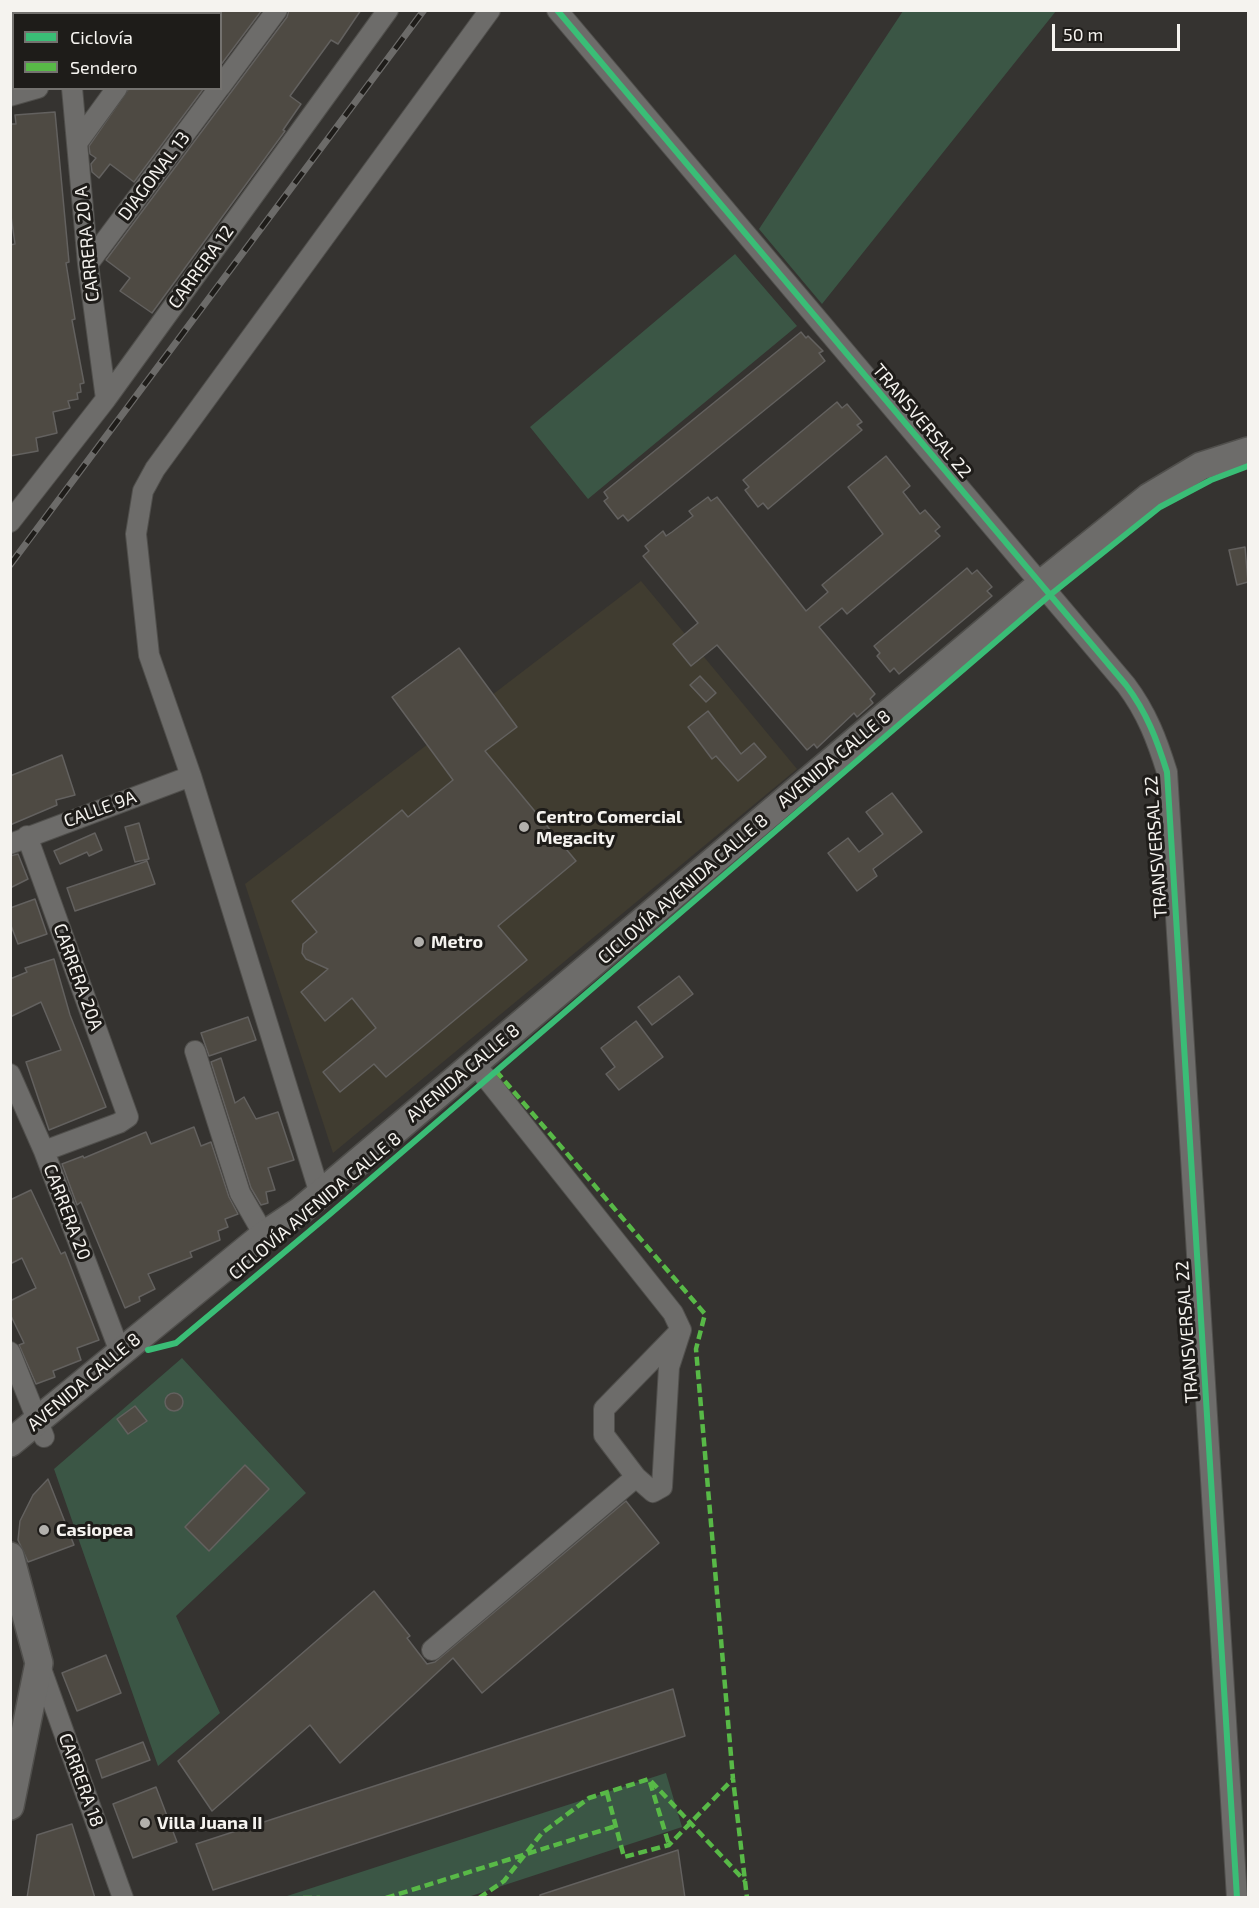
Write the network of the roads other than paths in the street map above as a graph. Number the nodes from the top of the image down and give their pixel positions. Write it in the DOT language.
graph roads {
  1 [pos="278,10"];
  2 [pos="388,10"];
  3 [pos="490,10"];
  4 [pos="556,10"];
  5 [pos="222,85"];
  6 [pos="31,90"];
  7 [pos="72,90"];
  8 [pos="116,90"];
  9 [pos="218,90"];
  10 [pos="10,96"];
  11 [pos="77,143"];
  12 [pos="88,264"];
  13 [pos="106,399"];
  14 [pos="1248,451"];
  15 [pos="10,522"];
  16 [pos="1041,584"];
  17 [pos="191,776"];
  18 [pos="19,840"];
  19 [pos="195,1051"];
  20 [pos="475,1064"];
  21 [pos="10,1074"];
  22 [pos="44,1151"];
  23 [pos="320,1194"];
  24 [pos="300,1211"];
  25 [pos="264,1234"];
  26 [pos="681,1330"];
  27 [pos="10,1352"];
  28 [pos="120,1352"];
  29 [pos="41,1429"];
  30 [pos="10,1443"];
  31 [pos="10,1465"];
  32 [pos="636,1477"];
  33 [pos="10,1556"];
  34 [pos="432,1650"];
  35 [pos="39,1663"];
  36 [pos="10,1806"];
  37 [pos="123,1898"];
  38 [pos="1237,1898"];
  1 -- 5 [label="street, DIAGONAL 13"];
  2 -- 13 [label="street, CARRERA 12"];
  3 -- 17 [label="street"];
  4 -- 16 [label="street, TRANSVERSAL 22"];
  6 -- 10 [label="street"];
  7 -- 11 [label="street, CARRERA 20 A"];
  8 -- 11 [label="street"];
  9 -- 12 [label="street, DIAGONAL 13"];
  11 -- 12 [label="street, CARRERA 20 A"];
  12 -- 13 [label="street, CARRERA 20 A"];
  13 -- 15 [label="street, CARRERA 12"];
  14 -- 16 [label="main road, AVENIDA CALLE 8"];
  16 -- 20 [label="main road, AVENIDA CALLE 8"];
  16 -- 38 [label="street, TRANSVERSAL 22"];
  17 -- 18 [label="street, CALLE 9A"];
  17 -- 23 [label="street"];
  18 -- 22 [label="street, CARRERA 20A"];
  19 -- 25 [label="street"];
  20 -- 23 [label="main road, AVENIDA CALLE 8"];
  20 -- 26 [label="street"];
  21 -- 22 [label="street, CARRERA 20"];
  22 -- 28 [label="street, CARRERA 20"];
  23 -- 24 [label="main road, AVENIDA CALLE 8"];
  24 -- 25 [label="main road, AVENIDA CALLE 8"];
  24 -- 29 [label="main road, AVENIDA CALLE 8"];
  25 -- 28 [label="main road, AVENIDA CALLE 8"];
  26 -- 32 [label="street"];
  26 -- 32 [label="street"];
  27 -- 29 [label="street"];
  28 -- 29 [label="main road, AVENIDA CALLE 8"];
  29 -- 30 [label="main road, AVENIDA CALLE 8"];
  29 -- 31 [label="main road, AVENIDA CALLE 8"];
  32 -- 34 [label="street"];
  33 -- 35 [label="main road"];
  35 -- 36 [label="main road"];
  35 -- 37 [label="street, CARRERA 18"];
}
